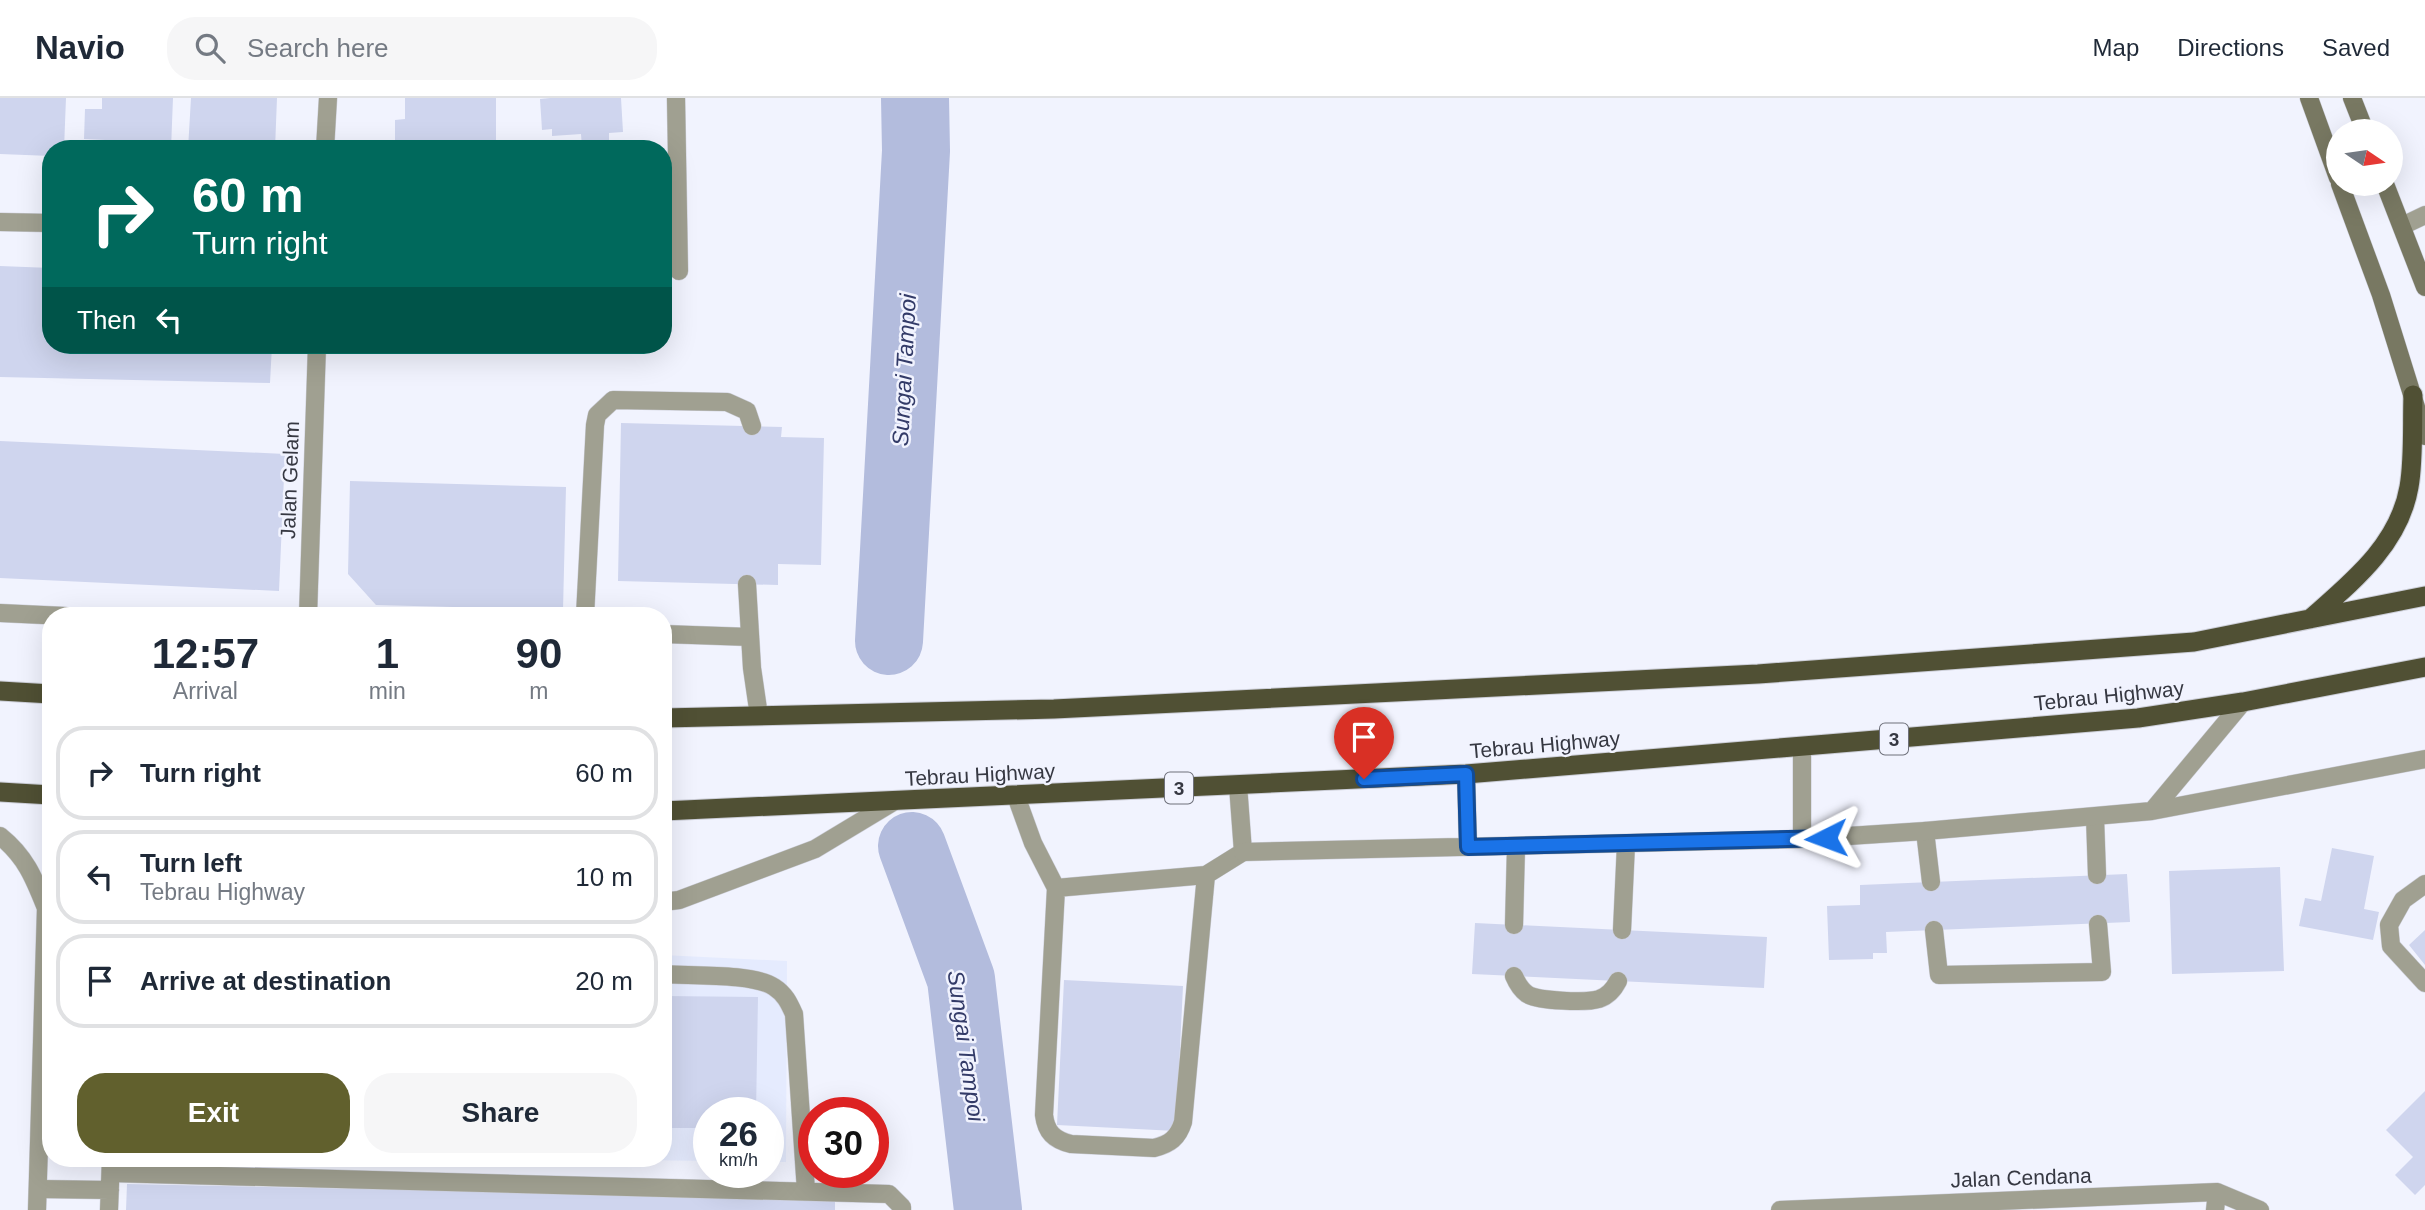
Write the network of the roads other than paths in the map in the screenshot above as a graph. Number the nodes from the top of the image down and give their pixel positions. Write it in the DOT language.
graph roads {
  1 [pos="328,98"];
  2 [pos="676,98"];
  3 [pos="2309,98"];
  4 [pos="2352,98"];
  5 [pos="2360,119"];
  6 [pos="326,140"];
  7 [pos="2326,145"];
  8 [pos="2344,196"];
  9 [pos="2390,196"];
  10 [pos="2425,215"];
  11 [pos="0,222"];
  12 [pos="42,223"];
  13 [pos="2402,226"];
  14 [pos="679,271"];
  15 [pos="2425,288"];
  16 [pos="317,354"];
  17 [pos="2413,395"];
  18 [pos="752,426"];
  19 [pos="2425,436"];
  20 [pos="747,584"];
  21 [pos="2425,596"];
  22 [pos="308,607"];
  23 [pos="585,607"];
  24 [pos="0,613"];
  25 [pos="42,615"];
  26 [pos="2309,620"];
  27 [pos="672,635"];
  28 [pos="750,637"];
  29 [pos="2425,667"];
  30 [pos="0,691"];
  31 [pos="42,693"];
  32 [pos="2243,702"];
  33 [pos="759,716"];
  34 [pos="672,718"];
  35 [pos="1802,746"];
  36 [pos="2425,759"];
  37 [pos="1466,774"];
  38 [pos="1238,785"];
  39 [pos="0,792"];
  40 [pos="42,796"];
  41 [pos="1016,796"];
  42 [pos="893,802"];
  43 [pos="672,811"];
  44 [pos="2152,811"];
  45 [pos="2095,817"];
  46 [pos="1925,831"];
  47 [pos="0,836"];
  48 [pos="1802,839"];
  49 [pos="1626,844"];
  50 [pos="1468,847"];
  51 [pos="1516,847"];
  52 [pos="1243,852"];
  53 [pos="2097,875"];
  54 [pos="1206,876"];
  55 [pos="1931,882"];
  56 [pos="2425,884"];
  57 [pos="1056,888"];
  58 [pos="42,893"];
  59 [pos="672,901"];
  60 [pos="2098,924"];
  61 [pos="1514,925"];
  62 [pos="1622,930"];
  63 [pos="1934,930"];
  64 [pos="672,974"];
  65 [pos="1514,976"];
  66 [pos="1618,981"];
  67 [pos="2425,983"];
  68 [pos="42,1158"];
  69 [pos="111,1174"];
  70 [pos="38,1189"];
  71 [pos="806,1191"];
  72 [pos="2216,1201"];
  73 [pos="2035,1205"];
  74 [pos="37,1210"];
  75 [pos="109,1210"];
  76 [pos="902,1210"];
  77 [pos="1780,1210"];
  78 [pos="2260,1210"];
  1 -- 6 [label="street"];
  2 -- 14 [label="street"];
  3 -- 7 [label="main road"];
  4 -- 5 [label="main road"];
  8 -- 17 [label="main road"];
  9 -- 13 [label="main road"];
  10 -- 13 [label="street"];
  11 -- 12 [label="street"];
  13 -- 15 [label="main road"];
  16 -- 22 [label="street, Jalan Gelam"];
  17 -- 19 [label="main road"];
  17 -- 26 [label="highway"];
  18 -- 23 [label="street"];
  20 -- 28 [label="street"];
  21 -- 26 [label="highway"];
  24 -- 25 [label="street"];
  26 -- 33 [label="highway"];
  27 -- 28 [label="street"];
  28 -- 33 [label="street"];
  29 -- 32 [label="highway, Tebrau Highway / 3"];
  30 -- 31 [label="highway"];
  32 -- 35 [label="highway, Tebrau Highway / 3"];
  32 -- 44 [label="street"];
  33 -- 34 [label="highway"];
  35 -- 37 [label="highway, Tebrau Highway / 3"];
  35 -- 48 [label="street"];
  36 -- 44 [label="street"];
  37 -- 38 [label="highway, Tebrau Highway / 3"];
  37 -- 50 [label="street"];
  38 -- 41 [label="highway, Tebrau Highway / 3"];
  38 -- 52 [label="street"];
  39 -- 40 [label="highway"];
  41 -- 42 [label="highway, Tebrau Highway / 3"];
  41 -- 57 [label="street"];
  42 -- 43 [label="highway, Tebrau Highway / 3"];
  42 -- 59 [label="street"];
  44 -- 45 [label="street"];
  45 -- 46 [label="street"];
  45 -- 53 [label="street"];
  46 -- 48 [label="street"];
  46 -- 55 [label="street"];
  47 -- 58 [label="street"];
  48 -- 49 [label="street"];
  49 -- 51 [label="street"];
  49 -- 62 [label="street"];
  50 -- 51 [label="street"];
  50 -- 52 [label="street"];
  51 -- 61 [label="street"];
  52 -- 54 [label="street"];
  54 -- 57 [label="street"];
  54 -- 57 [label="street"];
  56 -- 67 [label="street"];
  60 -- 63 [label="street"];
  64 -- 71 [label="street"];
  65 -- 66 [label="street"];
  68 -- 70 [label="street"];
  69 -- 70 [label="street"];
  69 -- 71 [label="street"];
  69 -- 75 [label="street"];
  70 -- 74 [label="street"];
  71 -- 76 [label="street"];
  72 -- 73 [label="street, Jalan Cendana"];
  72 -- 78 [label="street, Jalan Cendana"];
  73 -- 77 [label="street, Jalan Cendana"];
}
